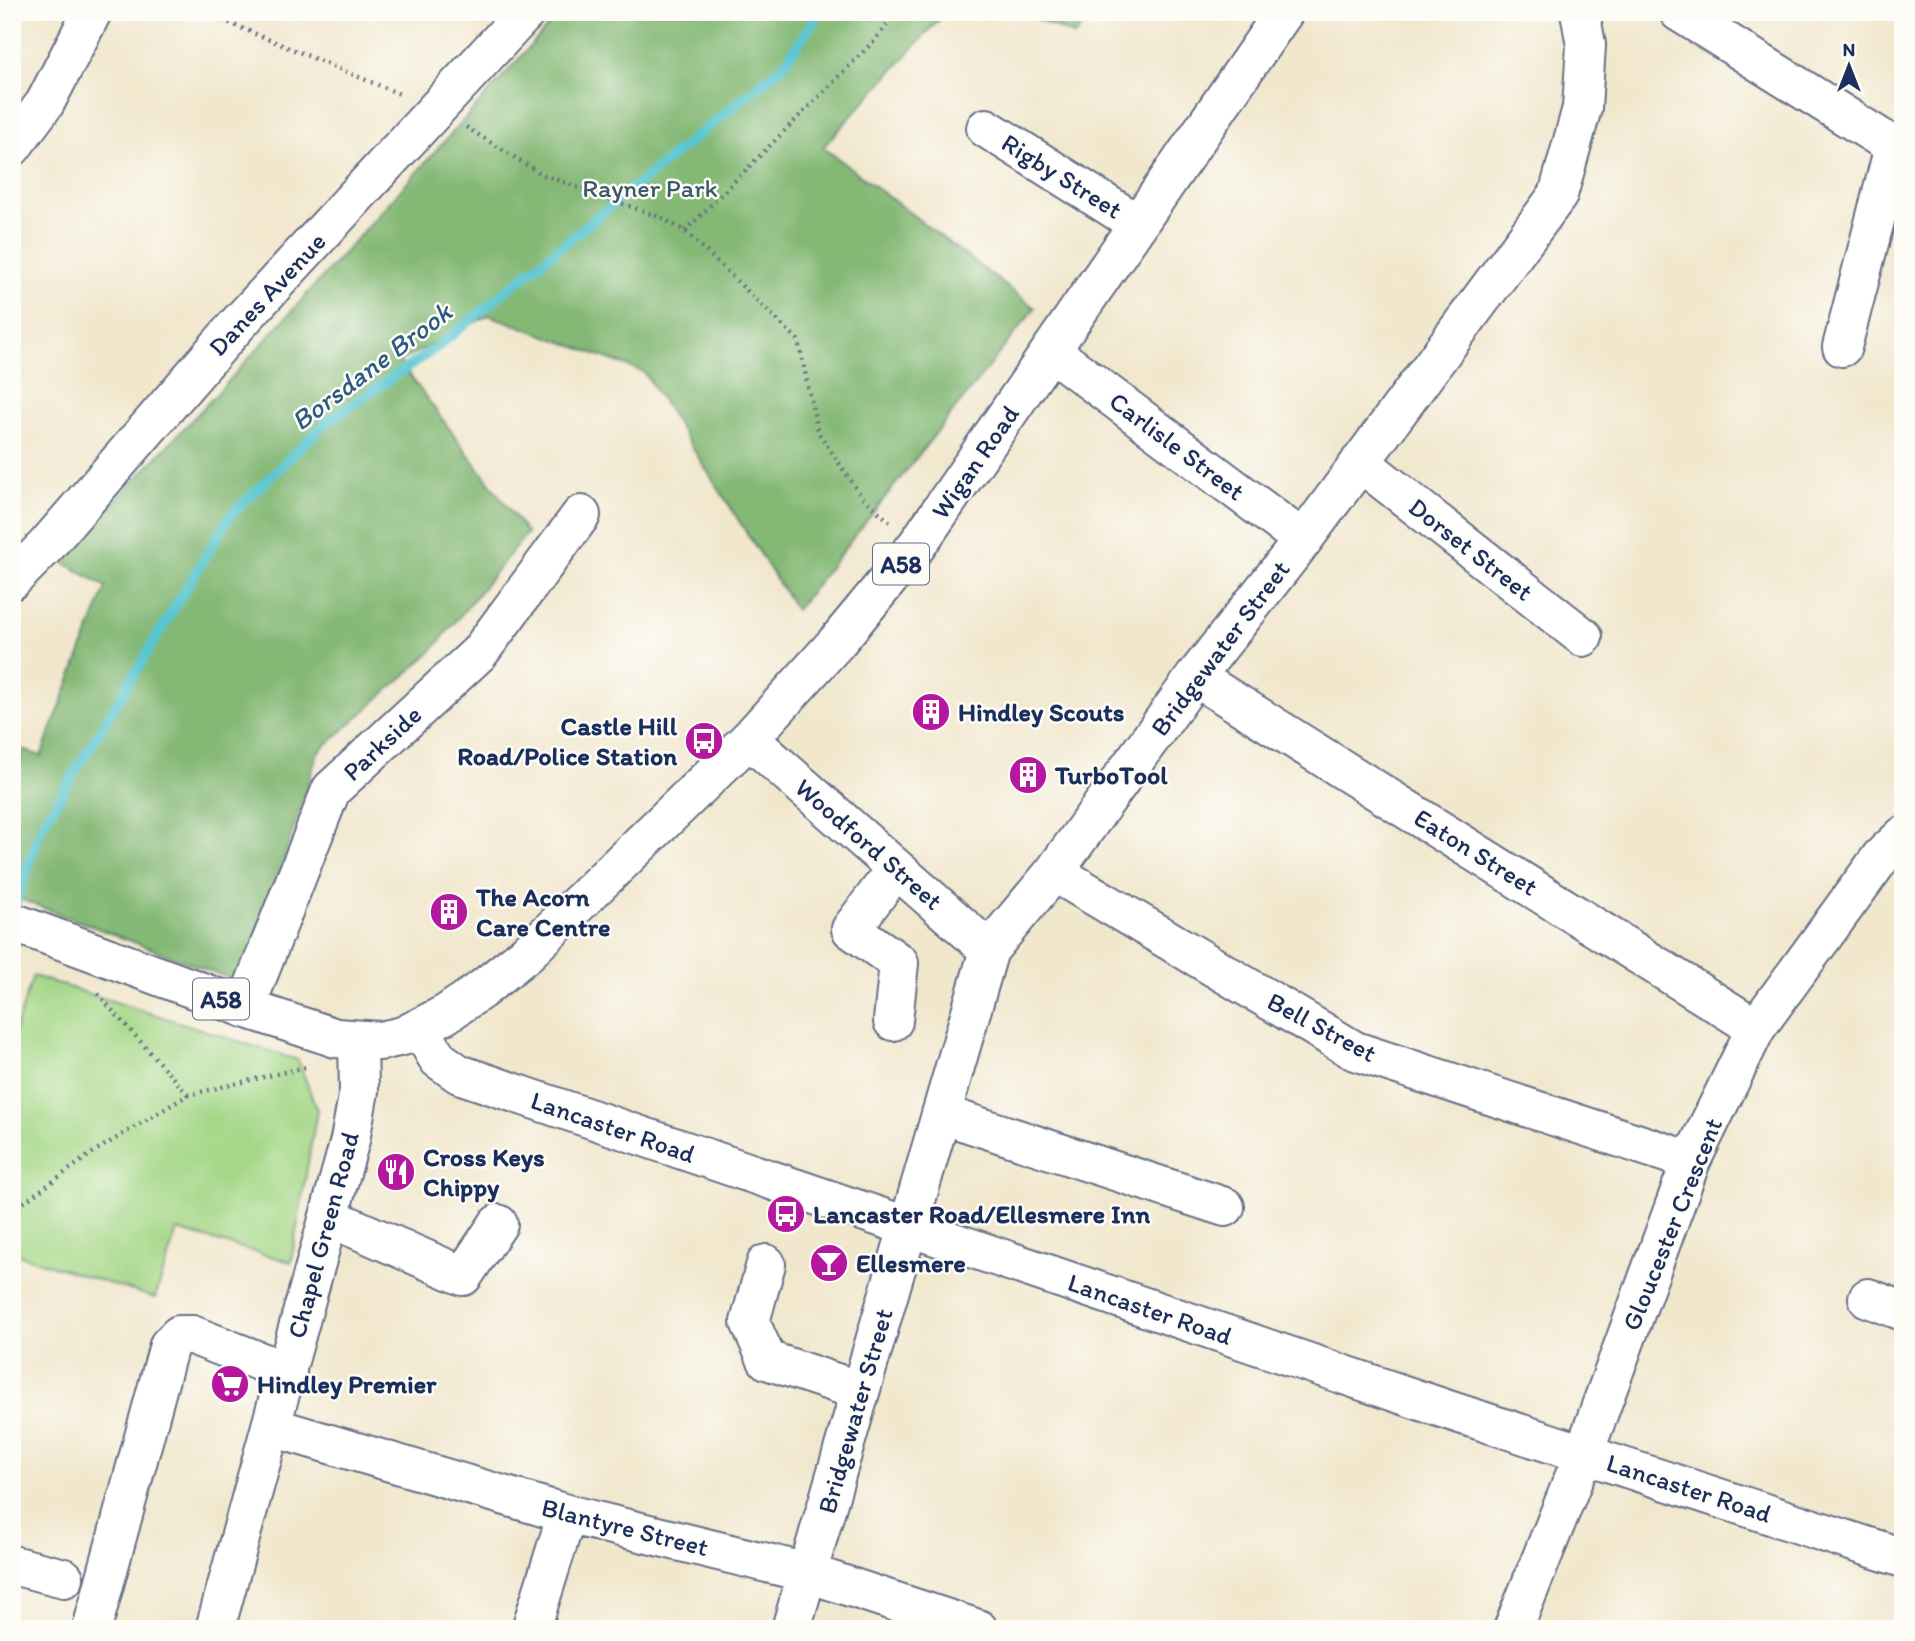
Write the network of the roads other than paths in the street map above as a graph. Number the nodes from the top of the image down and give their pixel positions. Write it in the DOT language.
graph roads {
  1 [pos="92,12"];
  2 [pos="526,12"];
  3 [pos="1284,12"];
  4 [pos="1580,12"];
  5 [pos="1679,12"];
  6 [pos="986,128"];
  7 [pos="12,147"];
  8 [pos="1898,149"];
  9 [pos="1138,224"];
  10 [pos="1842,347"];
  11 [pos="1052,352"];
  12 [pos="1360,462"];
  13 [pos="581,515"];
  14 [pos="1303,540"];
  15 [pos="12,580"];
  16 [pos="1583,637"];
  17 [pos="1195,677"];
  18 [pos="749,739"];
  19 [pos="1903,836"];
  20 [pos="896,869"];
  21 [pos="1054,872"];
  22 [pos="19,925"];
  23 [pos="989,950"];
  24 [pos="245,1008"];
  25 [pos="893,1020"];
  26 [pos="420,1028"];
  27 [pos="1756,1028"];
  28 [pos="347,1039"];
  29 [pos="941,1114"];
  30 [pos="1691,1161"];
  31 [pos="1225,1206"];
  32 [pos="329,1217"];
  33 [pos="498,1224"];
  34 [pos="909,1227"];
  35 [pos="766,1264"];
  36 [pos="1868,1297"];
  37 [pos="1903,1311"];
  38 [pos="287,1372"];
  39 [pos="860,1391"];
  40 [pos="272,1427"];
  41 [pos="1584,1453"];
  42 [pos="567,1514"];
  43 [pos="1903,1558"];
  44 [pos="12,1565"];
  45 [pos="808,1573"];
  46 [pos="64,1578"];
  47 [pos="92,1629"];
  48 [pos="215,1629"];
  49 [pos="531,1629"];
  50 [pos="790,1629"];
  51 [pos="978,1629"];
  52 [pos="1513,1629"];
  1 -- 7 [label="main road"];
  2 -- 15 [label="main road, Danes Avenue"];
  3 -- 9 [label="main road, Wigan Road / A58"];
  4 -- 12 [label="main road, Bridgewater Street"];
  5 -- 8 [label="main road"];
  6 -- 9 [label="main road, Rigby Street"];
  8 -- 10 [label="main road"];
  9 -- 11 [label="main road, Wigan Road / A58"];
  11 -- 14 [label="main road, Carlisle Street"];
  11 -- 18 [label="main road, Wigan Road / A58"];
  12 -- 14 [label="main road, Bridgewater Street"];
  12 -- 16 [label="main road, Dorset Street"];
  13 -- 24 [label="main road, Parkside"];
  14 -- 17 [label="main road, Bridgewater Street"];
  17 -- 21 [label="main road, Bridgewater Street"];
  17 -- 27 [label="main road, Eaton Street"];
  18 -- 20 [label="main road, Woodford Street"];
  18 -- 26 [label="main road, Wigan Road / A58"];
  19 -- 27 [label="main road, Gloucester Crescent"];
  20 -- 23 [label="main road, Woodford Street"];
  20 -- 25 [label="main road"];
  21 -- 23 [label="main road, Bridgewater Street"];
  21 -- 30 [label="main road, Bell Street"];
  22 -- 24 [label="main road, A58"];
  23 -- 29 [label="main road, Bridgewater Street"];
  24 -- 28 [label="main road, A58"];
  26 -- 28 [label="main road, A58"];
  26 -- 34 [label="main road, Lancaster Road"];
  27 -- 30 [label="main road, Gloucester Crescent"];
  28 -- 32 [label="main road, Chapel Green Road"];
  29 -- 31 [label="main road"];
  29 -- 34 [label="main road, Bridgewater Street"];
  30 -- 41 [label="main road, Gloucester Crescent"];
  32 -- 33 [label="main road"];
  32 -- 38 [label="main road, Chapel Green Road"];
  34 -- 39 [label="main road, Bridgewater Street"];
  34 -- 41 [label="main road, Lancaster Road"];
  35 -- 39 [label="main road"];
  36 -- 37 [label="main road"];
  38 -- 40 [label="main road, Chapel Green Road"];
  38 -- 47 [label="main road"];
  39 -- 45 [label="main road, Bridgewater Street"];
  40 -- 42 [label="main road, Blantyre Street"];
  40 -- 48 [label="main road, Chapel Green Road"];
  41 -- 43 [label="main road, Lancaster Road"];
  41 -- 52 [label="main road, Gloucester Crescent"];
  42 -- 45 [label="main road, Blantyre Street"];
  42 -- 49 [label="main road"];
  44 -- 46 [label="main road"];
  45 -- 50 [label="main road, Bridgewater Street"];
  45 -- 51 [label="main road, Blantyre Street"];
}
